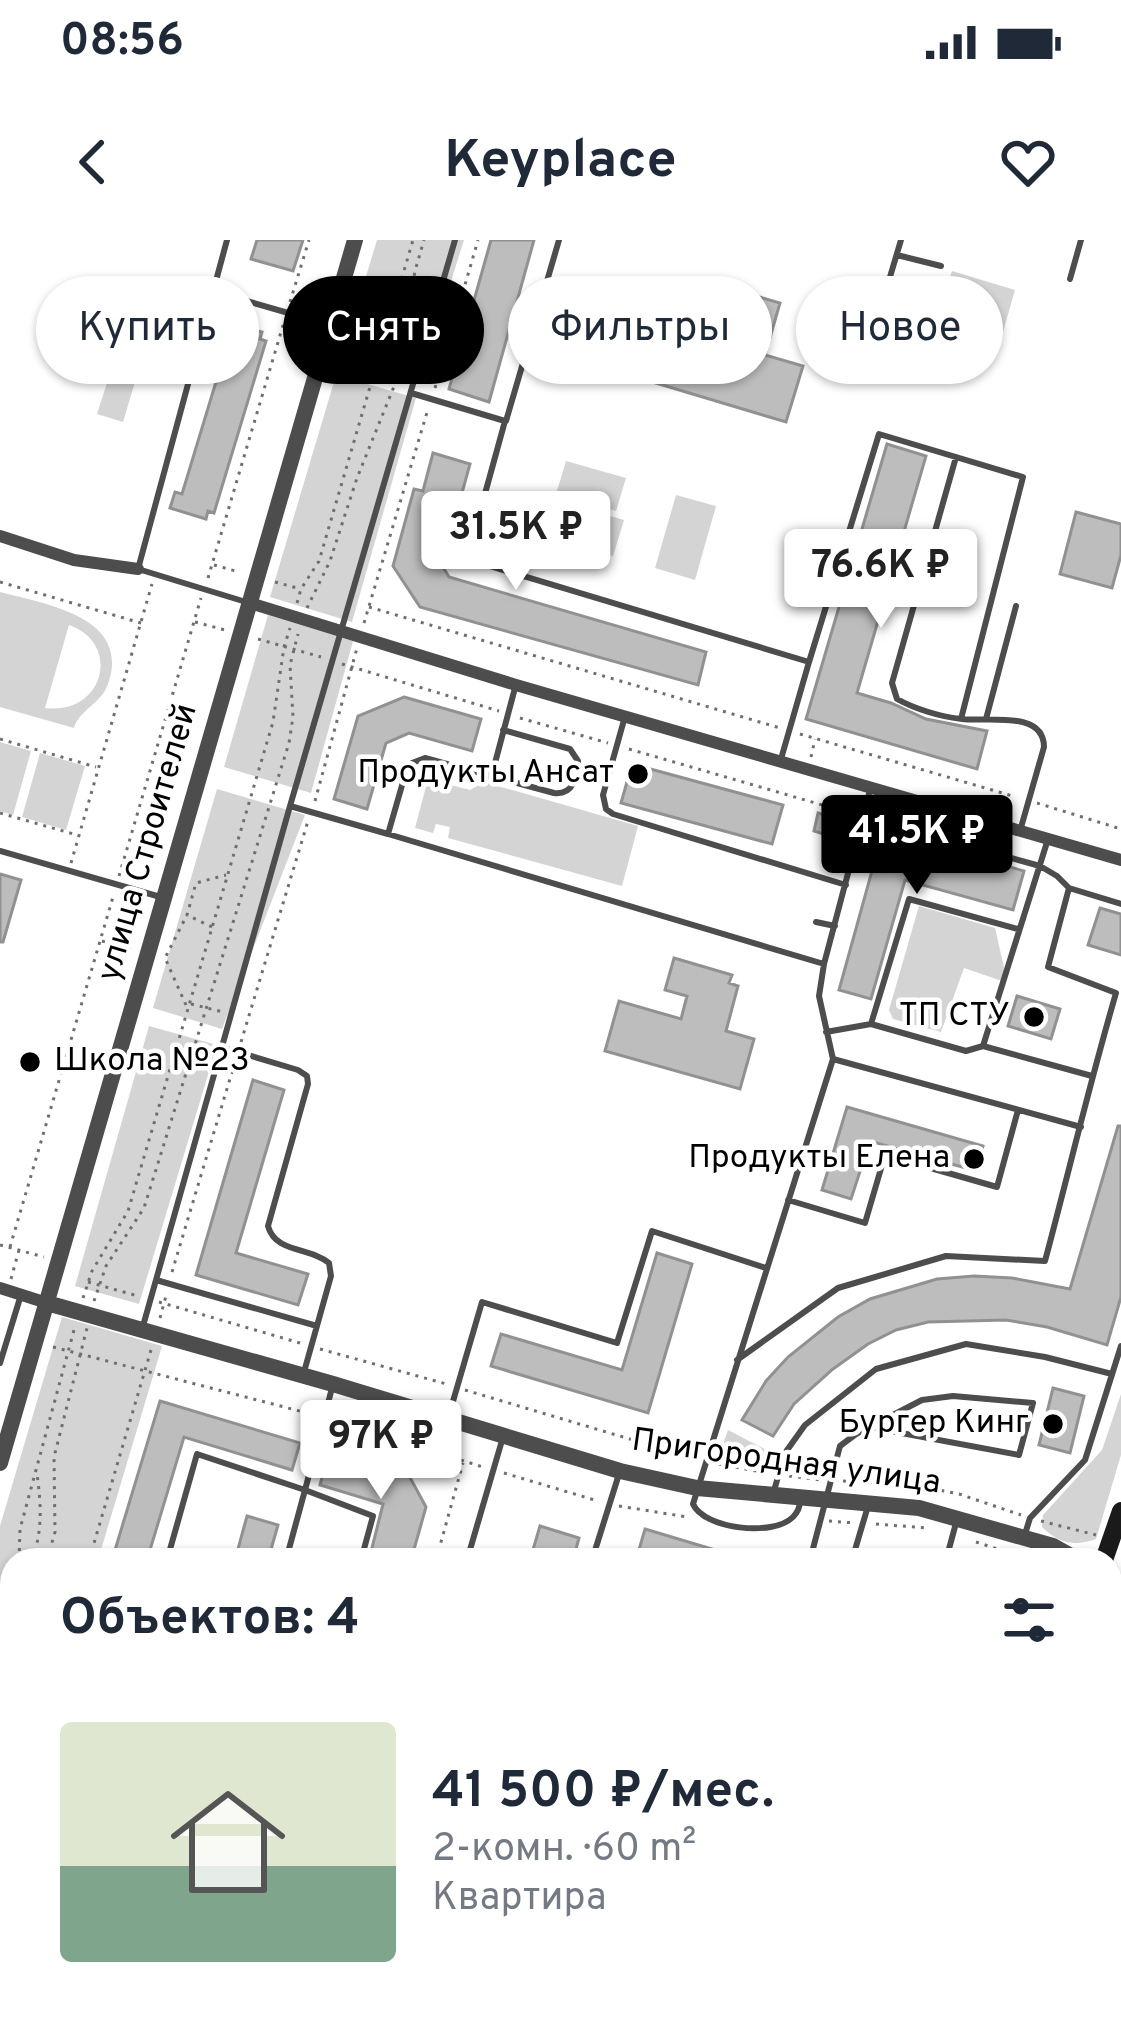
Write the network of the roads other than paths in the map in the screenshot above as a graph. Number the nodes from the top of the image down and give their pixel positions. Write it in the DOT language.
graph roads {
  1 [pos="227,240"];
  2 [pos="355,240"];
  3 [pos="455,240"];
  4 [pos="559,240"];
  5 [pos="902,240"];
  6 [pos="1081,240"];
  7 [pos="897,254"];
  8 [pos="941,266"];
  9 [pos="216,276"];
  10 [pos="344,276"];
  11 [pos="890,276"];
  12 [pos="1070,279"];
  13 [pos="187,384"];
  14 [pos="313,384"];
  15 [pos="411,393"];
  16 [pos="506,421"];
  17 [pos="956,457"];
  18 [pos="0,536"];
  19 [pos="138,569"];
  20 [pos="250,603"];
  21 [pos="1016,606"];
  22 [pos="341,632"];
  23 [pos="809,662"];
  24 [pos="516,686"];
  25 [pos="625,716"];
  26 [pos="961,719"];
  27 [pos="986,719"];
  28 [pos="503,730"];
  29 [pos="781,760"];
  30 [pos="491,778"];
  31 [pos="871,787"];
  32 [pos="290,806"];
  33 [pos="864,817"];
  34 [pos="1019,831"];
  35 [pos="388,834"];
  36 [pos="1048,839"];
  37 [pos="0,851"];
  38 [pos="1121,860"];
  39 [pos="1040,866"];
  40 [pos="846,885"];
  41 [pos="1069,888"];
  42 [pos="164,898"];
  43 [pos="1121,904"];
  44 [pos="816,922"];
  45 [pos="835,926"];
  46 [pos="1018,929"];
  47 [pos="824,964"];
  48 [pos="871,1024"];
  49 [pos="826,1032"];
  50 [pos="983,1046"];
  51 [pos="221,1047"];
  52 [pos="833,1059"];
  53 [pos="1092,1076"];
  54 [pos="1018,1110"];
  55 [pos="1081,1127"];
  56 [pos="788,1200"];
  57 [pos="767,1268"];
  58 [pos="156,1280"];
  59 [pos="5,1285"];
  60 [pos="21,1294"];
  61 [pos="47,1303"];
  62 [pos="317,1326"];
  63 [pos="149,1332"];
  64 [pos="1121,1346"];
  65 [pos="737,1360"];
  66 [pos="0,1363"];
  67 [pos="1112,1374"];
  68 [pos="304,1375"];
  69 [pos="333,1384"];
  70 [pos="448,1419"];
  71 [pos="869,1427"];
  72 [pos="504,1436"];
  73 [pos="0,1463"];
  74 [pos="620,1471"];
  75 [pos="697,1488"];
  76 [pos="305,1490"];
  77 [pos="829,1490"];
  78 [pos="773,1494"];
  79 [pos="801,1496"];
  80 [pos="869,1501"];
  81 [pos="1121,1511"];
  82 [pos="955,1526"];
  83 [pos="1023,1538"];
  84 [pos="170,1548"];
  85 [pos="289,1548"];
  86 [pos="364,1548"];
  87 [pos="470,1548"];
  88 [pos="596,1548"];
  89 [pos="813,1548"];
  90 [pos="856,1548"];
  91 [pos="949,1548"];
  92 [pos="1063,1548"];
  93 [pos="1108,1548"];
  1 -- 9 [label="lane"];
  2 -- 10 [label="street, улица Строителей"];
  3 -- 15 [label="lane"];
  4 -- 16 [label="lane"];
  5 -- 7 [label="lane"];
  6 -- 12 [label="lane"];
  7 -- 8 [label="lane"];
  7 -- 11 [label="lane"];
  13 -- 19 [label="lane"];
  14 -- 20 [label="street, улица Строителей"];
  15 -- 16 [label="lane"];
  15 -- 22 [label="lane"];
  16 -- 23 [label="lane"];
  17 -- 23 [label="lane"];
  17 -- 26 [label="lane"];
  17 -- 26 [label="lane"];
  18 -- 19 [label="street"];
  19 -- 20 [label="lane"];
  20 -- 22 [label="street"];
  20 -- 42 [label="street, улица Строителей"];
  21 -- 27 [label="lane"];
  22 -- 24 [label="street"];
  22 -- 32 [label="lane"];
  23 -- 29 [label="lane"];
  24 -- 25 [label="street"];
  24 -- 28 [label="lane"];
  25 -- 29 [label="street"];
  25 -- 40 [label="lane"];
  26 -- 27 [label="lane"];
  27 -- 34 [label="lane"];
  28 -- 30 [label="lane"];
  28 -- 30 [label="lane"];
  29 -- 31 [label="street"];
  30 -- 35 [label="lane"];
  31 -- 33 [label="lane"];
  31 -- 34 [label="street"];
  32 -- 35 [label="lane"];
  32 -- 51 [label="lane"];
  33 -- 39 [label="lane"];
  33 -- 40 [label="lane"];
  34 -- 36 [label="street"];
  35 -- 47 [label="lane"];
  36 -- 38 [label="street"];
  36 -- 39 [label="lane"];
  37 -- 42 [label="lane"];
  39 -- 41 [label="lane"];
  39 -- 46 [label="lane"];
  40 -- 45 [label="lane"];
  41 -- 43 [label="lane"];
  41 -- 53 [label="lane"];
  42 -- 61 [label="street, улица Строителей"];
  44 -- 45 [label="lane"];
  45 -- 47 [label="lane"];
  46 -- 48 [label="lane"];
  46 -- 50 [label="lane"];
  47 -- 49 [label="lane"];
  48 -- 49 [label="lane"];
  48 -- 50 [label="lane"];
  49 -- 52 [label="lane"];
  50 -- 53 [label="lane"];
  51 -- 58 [label="lane"];
  51 -- 62 [label="lane"];
  52 -- 54 [label="lane"];
  52 -- 56 [label="lane"];
  53 -- 55 [label="lane"];
  54 -- 55 [label="lane"];
  54 -- 56 [label="lane"];
  55 -- 65 [label="lane"];
  56 -- 57 [label="lane"];
  57 -- 65 [label="lane"];
  57 -- 70 [label="lane"];
  58 -- 62 [label="lane"];
  58 -- 63 [label="lane"];
  59 -- 60 [label="street, Пригородная улица"];
  60 -- 61 [label="street, Пригородная улица"];
  60 -- 66 [label="lane"];
  61 -- 63 [label="street, Пригородная улица"];
  61 -- 73 [label="street, улица Строителей"];
  62 -- 68 [label="lane"];
  63 -- 68 [label="street, Пригородная улица"];
  64 -- 67 [label="lane"];
  65 -- 75 [label="lane"];
  67 -- 78 [label="lane"];
  67 -- 83 [label="lane"];
  68 -- 69 [label="street, Пригородная улица"];
  69 -- 70 [label="street, Пригородная улица"];
  69 -- 76 [label="lane"];
  70 -- 72 [label="street, Пригородная улица"];
  71 -- 71 [label="lane"];
  71 -- 77 [label="lane"];
  72 -- 74 [label="street, Пригородная улица"];
  72 -- 87 [label="lane"];
  74 -- 75 [label="street, Пригородная улица"];
  74 -- 88 [label="lane"];
  75 -- 78 [label="street, Пригородная улица"];
  75 -- 79 [label="lane"];
  76 -- 84 [label="lane"];
  76 -- 85 [label="lane"];
  76 -- 86 [label="lane"];
  77 -- 79 [label="street, Пригородная улица"];
  77 -- 80 [label="street, Пригородная улица"];
  77 -- 89 [label="lane"];
  78 -- 79 [label="street, Пригородная улица"];
  80 -- 82 [label="street, Пригородная улица"];
  80 -- 90 [label="lane"];
  81 -- 93 [label="main road"];
  82 -- 83 [label="street, Пригородная улица"];
  82 -- 91 [label="lane"];
  83 -- 92 [label="street, Пригородная улица"];
}
